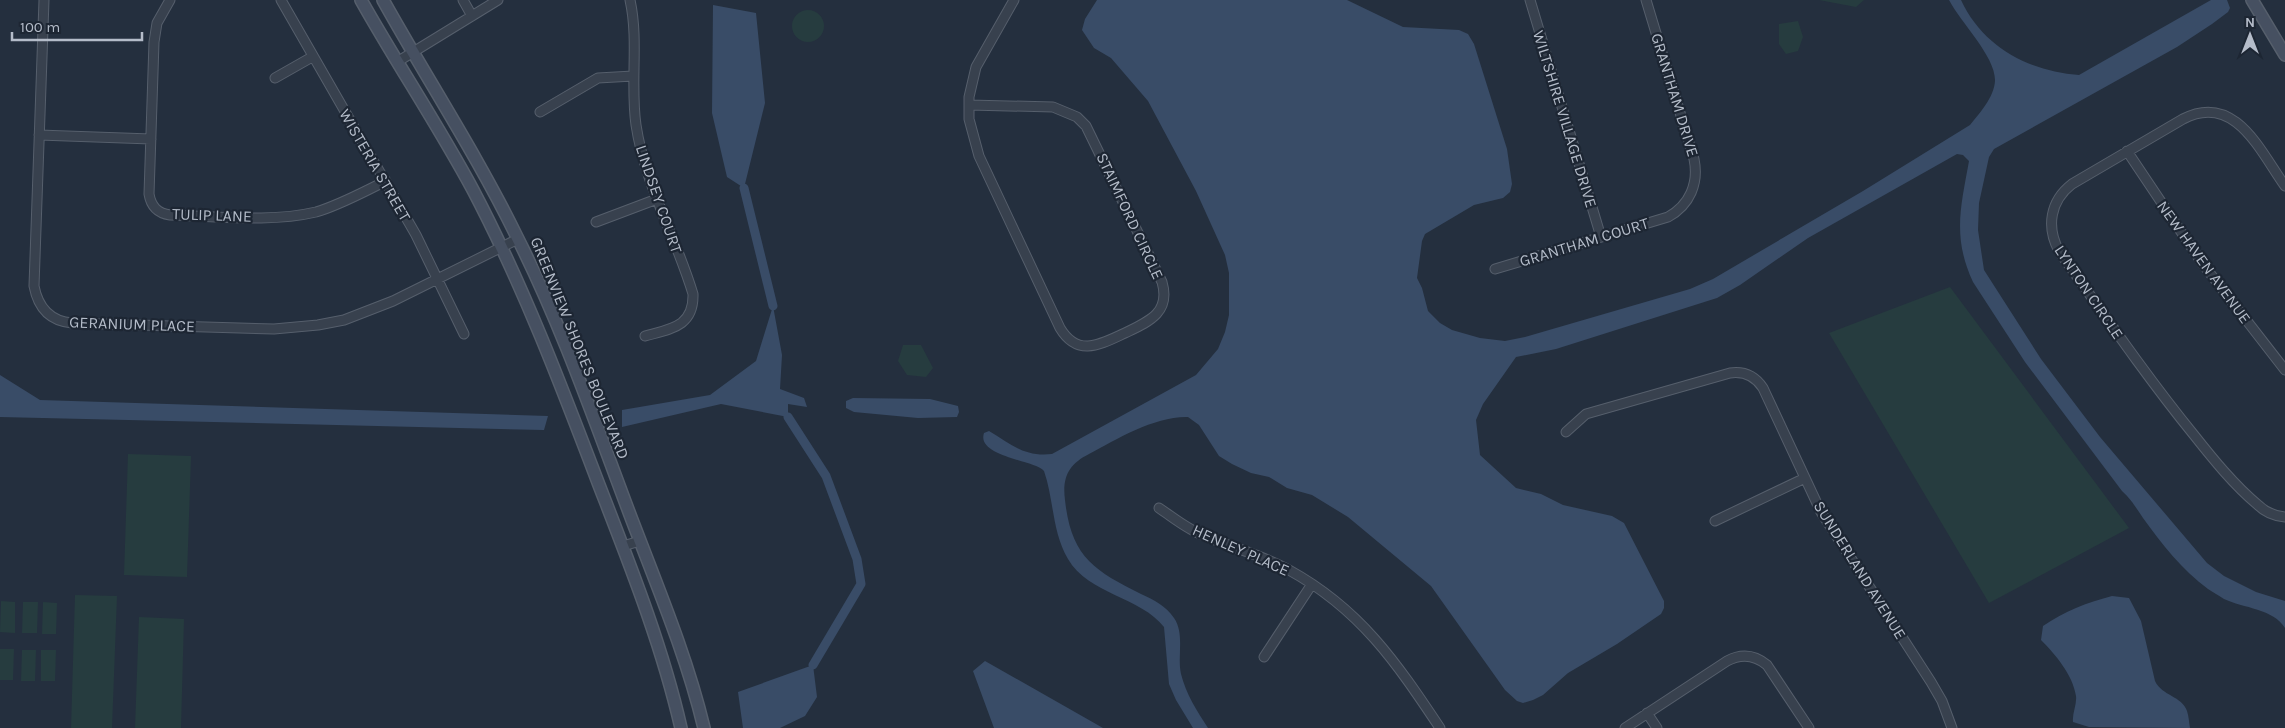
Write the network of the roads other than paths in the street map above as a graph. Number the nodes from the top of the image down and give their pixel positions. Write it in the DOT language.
graph roads {
  1 [pos="44,0"];
  2 [pos="170,0"];
  3 [pos="281,0"];
  4 [pos="361,0"];
  5 [pos="382,0"];
  6 [pos="463,0"];
  7 [pos="498,0"];
  8 [pos="630,0"];
  9 [pos="1014,0"];
  10 [pos="1530,0"];
  11 [pos="1646,0"];
  12 [pos="2252,0"];
  13 [pos="472,16"];
  14 [pos="413,52"];
  15 [pos="2285,56"];
  16 [pos="312,57"];
  17 [pos="397,62"];
  18 [pos="633,76"];
  19 [pos="275,78"];
  20 [pos="969,105"];
  21 [pos="540,112"];
  22 [pos="39,135"];
  23 [pos="151,139"];
  24 [pos="2127,151"];
  25 [pos="386,181"];
  26 [pos="2285,186"];
  27 [pos="657,199"];
  28 [pos="1673,214"];
  29 [pos="596,222"];
  30 [pos="1601,237"];
  31 [pos="518,239"];
  32 [pos="502,248"];
  33 [pos="1495,269"];
  34 [pos="438,279"];
  35 [pos="464,334"];
  36 [pos="645,336"];
  37 [pos="2285,370"];
  38 [pos="1566,432"];
  39 [pos="1805,478"];
  40 [pos="1159,508"];
  41 [pos="2285,517"];
  42 [pos="1715,520"];
  43 [pos="640,540"];
  44 [pos="623,546"];
  45 [pos="1312,584"];
  46 [pos="1264,657"];
  47 [pos="1647,713"];
  48 [pos="1438,725"];
  49 [pos="681,728"];
  50 [pos="704,728"];
  51 [pos="1428,728"];
  52 [pos="1625,728"];
  53 [pos="1657,728"];
  54 [pos="1809,728"];
  55 [pos="1952,728"];
  1 -- 22 [label="street, GERANIUM PLACE"];
  2 -- 23 [label="street, TULIP LANE"];
  3 -- 16 [label="street, WISTERIA STREET"];
  4 -- 17 [label="street, GREENVIEW SHORES BOULEVARD"];
  5 -- 14 [label="street, GREENVIEW SHORES BOULEVARD"];
  6 -- 13 [label="street"];
  7 -- 13 [label="street"];
  8 -- 18 [label="street, LINDSEY COURT"];
  9 -- 20 [label="street, STAIMFORD CIRCLE"];
  10 -- 30 [label="street, WILTSHIRE VILLAGE DRIVE"];
  11 -- 28 [label="street, GRANTHAM DRIVE"];
  12 -- 15 [label="street"];
  13 -- 14 [label="street"];
  14 -- 17 [label="street"];
  14 -- 31 [label="street, GREENVIEW SHORES BOULEVARD"];
  16 -- 19 [label="street"];
  16 -- 25 [label="street, WISTERIA STREET"];
  17 -- 32 [label="street, GREENVIEW SHORES BOULEVARD"];
  18 -- 21 [label="street"];
  18 -- 27 [label="street, LINDSEY COURT"];
  20 -- 20 [label="street, STAIMFORD CIRCLE"];
  22 -- 23 [label="street"];
  22 -- 34 [label="street, GERANIUM PLACE"];
  23 -- 25 [label="street, TULIP LANE"];
  24 -- 26 [label="street, LYNTON CIRCLE"];
  24 -- 37 [label="street, NEW HAVEN AVENUE"];
  24 -- 41 [label="street, LYNTON CIRCLE"];
  25 -- 34 [label="street, WISTERIA STREET"];
  27 -- 29 [label="street"];
  27 -- 36 [label="street, LINDSEY COURT"];
  28 -- 30 [label="street, GRANTHAM COURT"];
  30 -- 33 [label="street, GRANTHAM COURT"];
  31 -- 32 [label="street, GERANIUM PLACE"];
  31 -- 43 [label="street, GREENVIEW SHORES BOULEVARD"];
  32 -- 34 [label="street, GERANIUM PLACE"];
  32 -- 44 [label="street, GREENVIEW SHORES BOULEVARD"];
  34 -- 35 [label="street, WISTERIA STREET"];
  38 -- 39 [label="street, SUNDERLAND AVENUE"];
  39 -- 42 [label="street"];
  39 -- 55 [label="street, SUNDERLAND AVENUE"];
  40 -- 45 [label="street, HENLEY PLACE"];
  43 -- 44 [label="street"];
  43 -- 50 [label="street, GREENVIEW SHORES BOULEVARD"];
  44 -- 49 [label="street, GREENVIEW SHORES BOULEVARD"];
  45 -- 46 [label="street"];
  45 -- 48 [label="street, HENLEY PLACE"];
  47 -- 52 [label="street"];
  47 -- 53 [label="street"];
  47 -- 54 [label="street"];
  48 -- 51 [label="street"];
}
